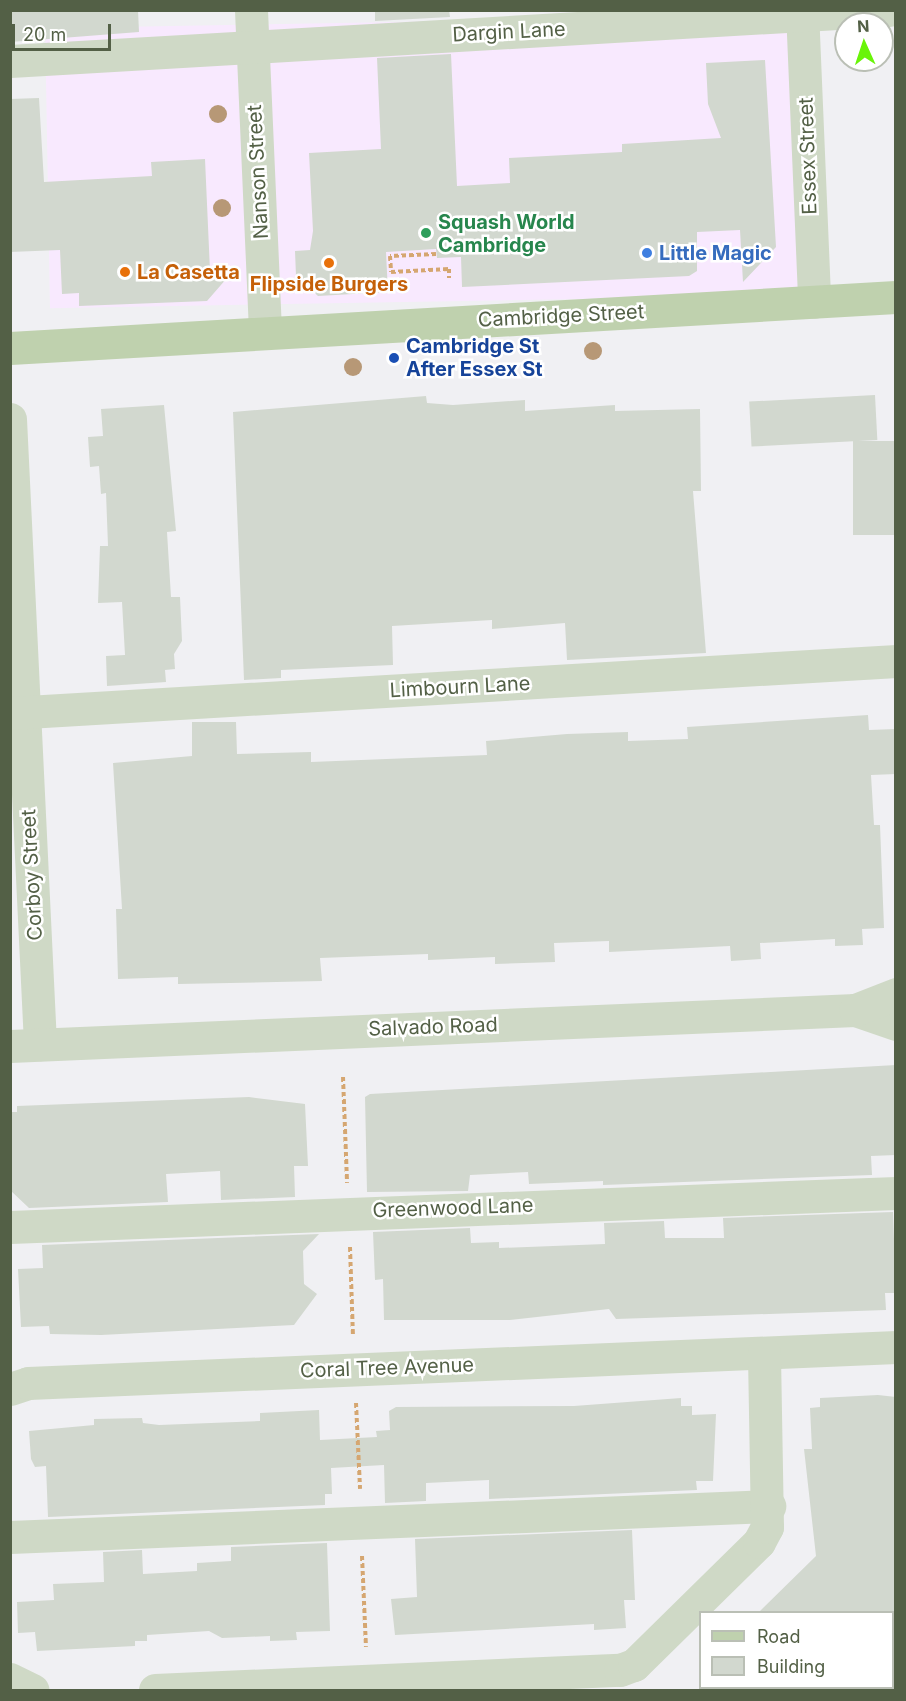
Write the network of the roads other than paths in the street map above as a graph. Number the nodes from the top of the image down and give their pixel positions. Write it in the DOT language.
graph roads {
  1 [pos="251,10"];
  2 [pos="889,10"];
  3 [pos="802,13"];
  4 [pos="535,20"];
  5 [pos="252,46"];
  6 [pos="10,60"];
  7 [pos="896,297"];
  8 [pos="814,302"];
  9 [pos="265,333"];
  10 [pos="10,348"];
  11 [pos="10,419"];
  12 [pos="896,661"];
  13 [pos="17,713"];
  14 [pos="896,994"];
  15 [pos="855,1010"];
  16 [pos="896,1024"];
  17 [pos="25,1045"];
  18 [pos="896,1193"];
  19 [pos="10,1227"];
  20 [pos="896,1347"];
  21 [pos="764,1353"];
  22 [pos="11,1388"];
  23 [pos="769,1506"];
  24 [pos="10,1537"];
  25 [pos="368,1686"];
  26 [pos="155,1690"];
  1 -- 5 [label="street, Nanson Street"];
  2 -- 3 [label="street, Dargin Lane"];
  3 -- 4 [label="street, Dargin Lane"];
  3 -- 8 [label="street, Essex Street"];
  4 -- 5 [label="street, Dargin Lane"];
  5 -- 6 [label="street, Dargin Lane"];
  5 -- 9 [label="street, Nanson Street"];
  7 -- 8 [label="main road, Cambridge Street"];
  8 -- 9 [label="main road, Cambridge Street"];
  9 -- 10 [label="main road, Cambridge Street"];
  11 -- 13 [label="street, Corboy Street"];
  12 -- 13 [label="street, Limbourn Lane"];
  13 -- 17 [label="street, Corboy Street"];
  14 -- 15 [label="street, Salvado Road"];
  15 -- 16 [label="street, Salvado Road"];
  15 -- 17 [label="street, Salvado Road"];
  18 -- 19 [label="street, Greenwood Lane"];
  20 -- 21 [label="street, Coral Tree Avenue"];
  21 -- 22 [label="street, Coral Tree Avenue"];
  21 -- 23 [label="street"];
  23 -- 24 [label="street"];
  23 -- 25 [label="street"];
  25 -- 26 [label="street"];
}
